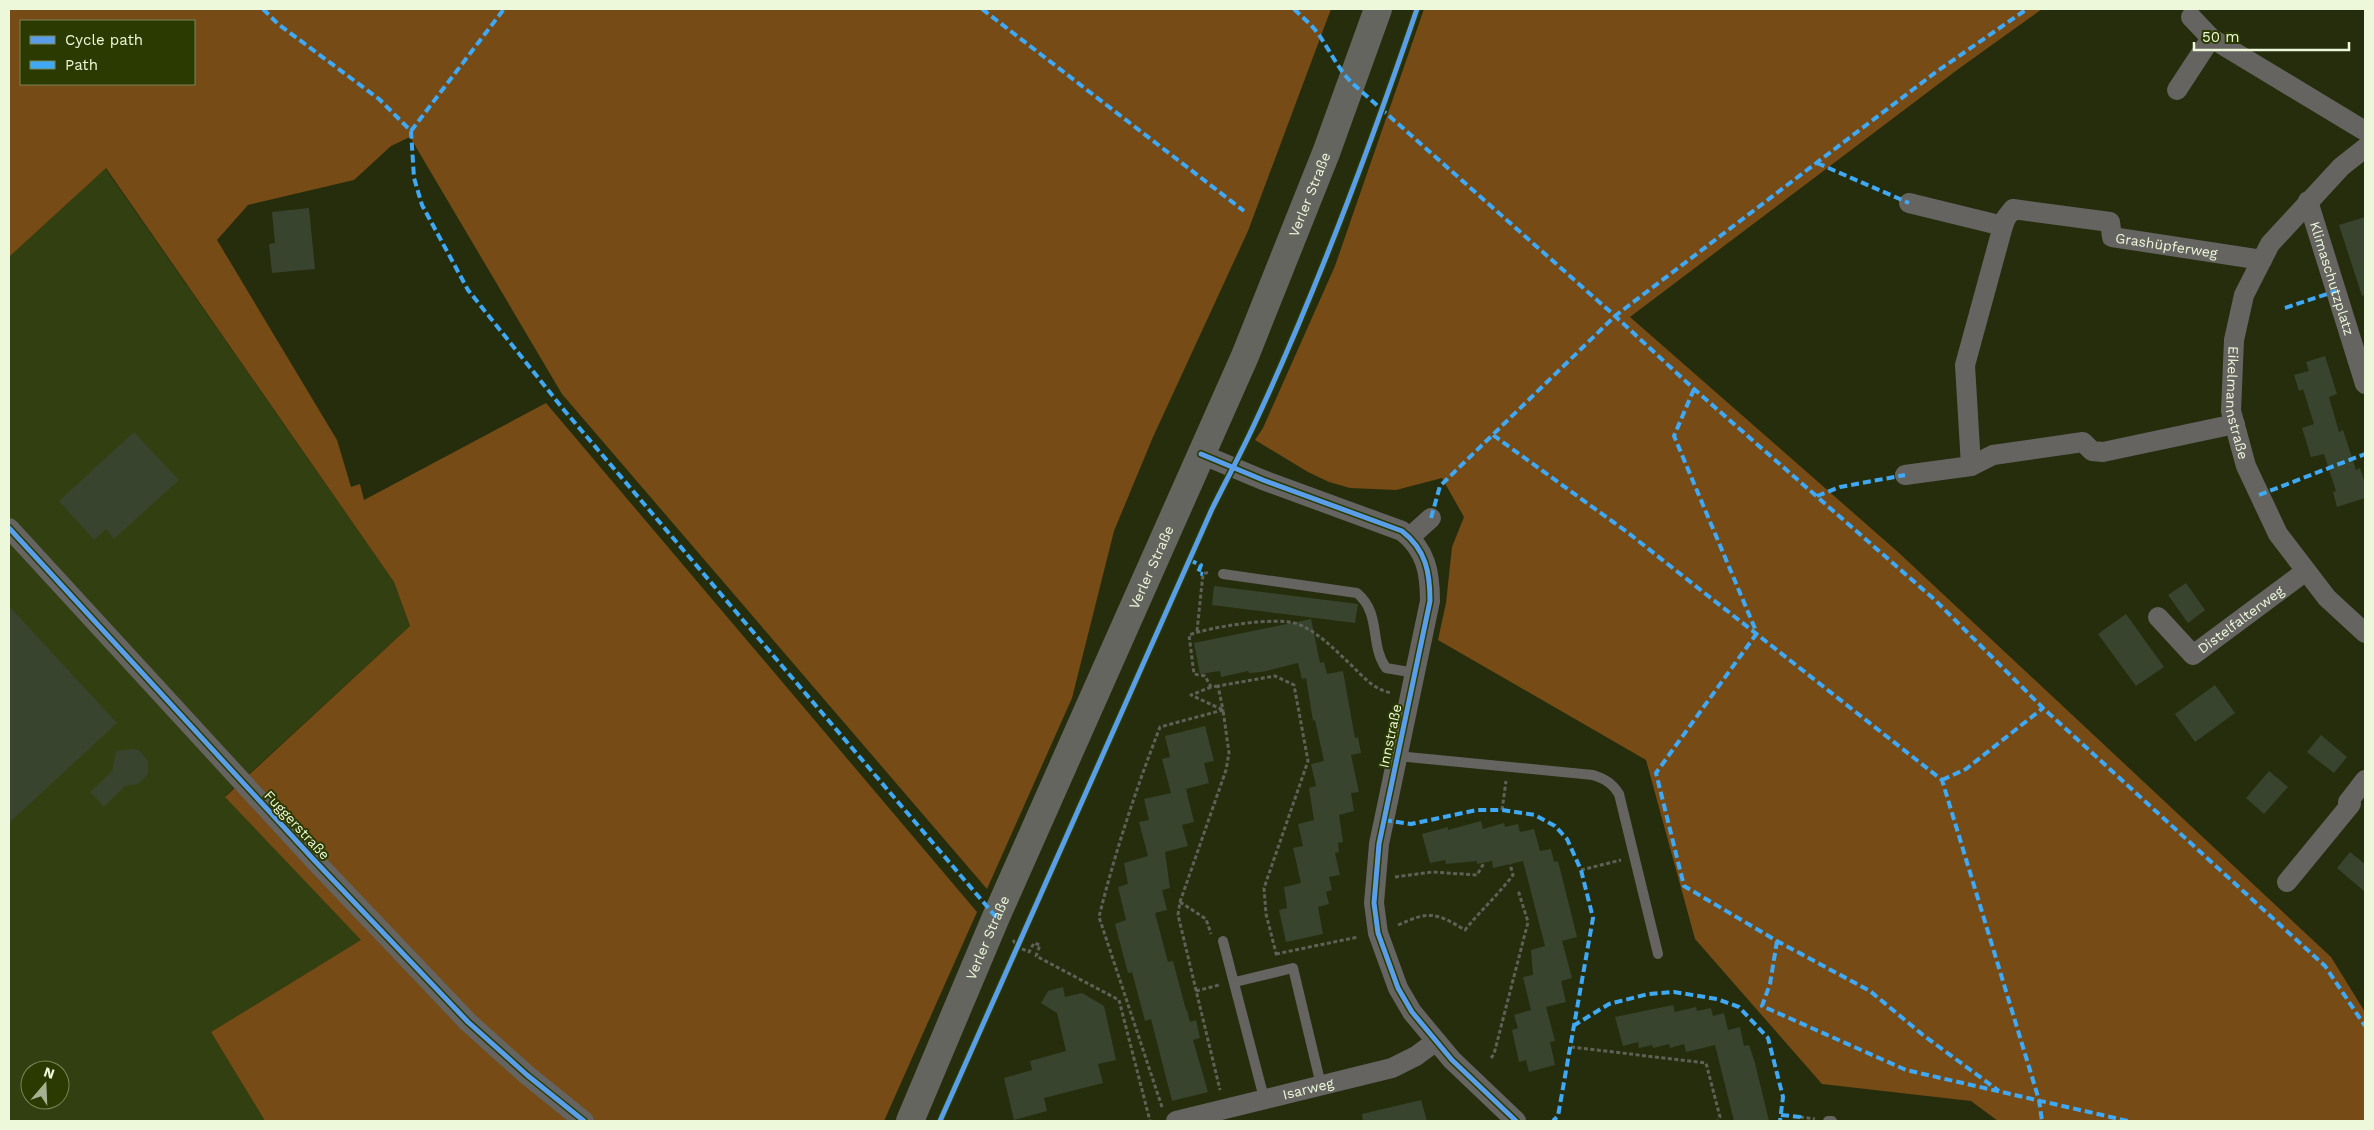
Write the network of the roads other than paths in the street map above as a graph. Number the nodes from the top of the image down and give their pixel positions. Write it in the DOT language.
graph roads {
  1 [pos="1378,9"];
  2 [pos="2191,17"];
  3 [pos="2211,38"];
  4 [pos="2177,90"];
  5 [pos="2365,131"];
  6 [pos="2365,148"];
  7 [pos="2308,201"];
  8 [pos="1909,203"];
  9 [pos="2003,226"];
  10 [pos="2262,260"];
  11 [pos="2365,384"];
  12 [pos="2235,424"];
  13 [pos="1201,454"];
  14 [pos="1971,466"];
  15 [pos="1905,476"];
  16 [pos="1431,518"];
  17 [pos="9,528"];
  18 [pos="1410,538"];
  19 [pos="2306,571"];
  20 [pos="1223,574"];
  21 [pos="2158,616"];
  22 [pos="2365,633"];
  23 [pos="1414,673"];
  24 [pos="1397,756"];
  25 [pos="2365,780"];
  26 [pos="2287,882"];
  27 [pos="1223,941"];
  28 [pos="1658,954"];
  29 [pos="1235,982"];
  30 [pos="1435,1042"];
  31 [pos="1321,1085"];
  32 [pos="1264,1098"];
  33 [pos="1169,1115"];
  34 [pos="584,1121"];
  35 [pos="910,1121"];
  36 [pos="1516,1121"];
  37 [pos="1828,1121"];
  38 [pos="1832,1121"];
  1 -- 13 [label="main road, Verler Straße"];
  2 -- 3 [label="street"];
  3 -- 4 [label="street"];
  3 -- 5 [label="street"];
  6 -- 7 [label="street, Eikelmannstraße"];
  7 -- 10 [label="street, Eikelmannstraße"];
  7 -- 11 [label="street, Klimaschutzplatz"];
  8 -- 9 [label="street"];
  9 -- 10 [label="street, Grashüpferweg"];
  9 -- 14 [label="street"];
  10 -- 12 [label="street, Eikelmannstraße"];
  12 -- 14 [label="street"];
  12 -- 19 [label="street, Eikelmannstraße"];
  13 -- 18 [label="street, Innstraße"];
  13 -- 35 [label="main road, Verler Straße"];
  14 -- 15 [label="street"];
  16 -- 18 [label="street"];
  17 -- 34 [label="street, Fuggerstraße"];
  18 -- 23 [label="street, Innstraße"];
  19 -- 21 [label="street, Distelfalterweg"];
  19 -- 22 [label="street, Eikelmannstraße"];
  20 -- 23 [label="lane"];
  23 -- 24 [label="street, Innstraße"];
  24 -- 28 [label="lane"];
  24 -- 30 [label="street, Innstraße"];
  25 -- 26 [label="street"];
  27 -- 29 [label="lane"];
  29 -- 31 [label="lane"];
  29 -- 32 [label="lane"];
  30 -- 31 [label="street, Isarweg"];
  30 -- 36 [label="street, Innstraße"];
  31 -- 32 [label="street, Isarweg"];
  32 -- 33 [label="street, Isarweg"];
  37 -- 38 [label="lane"];
}
